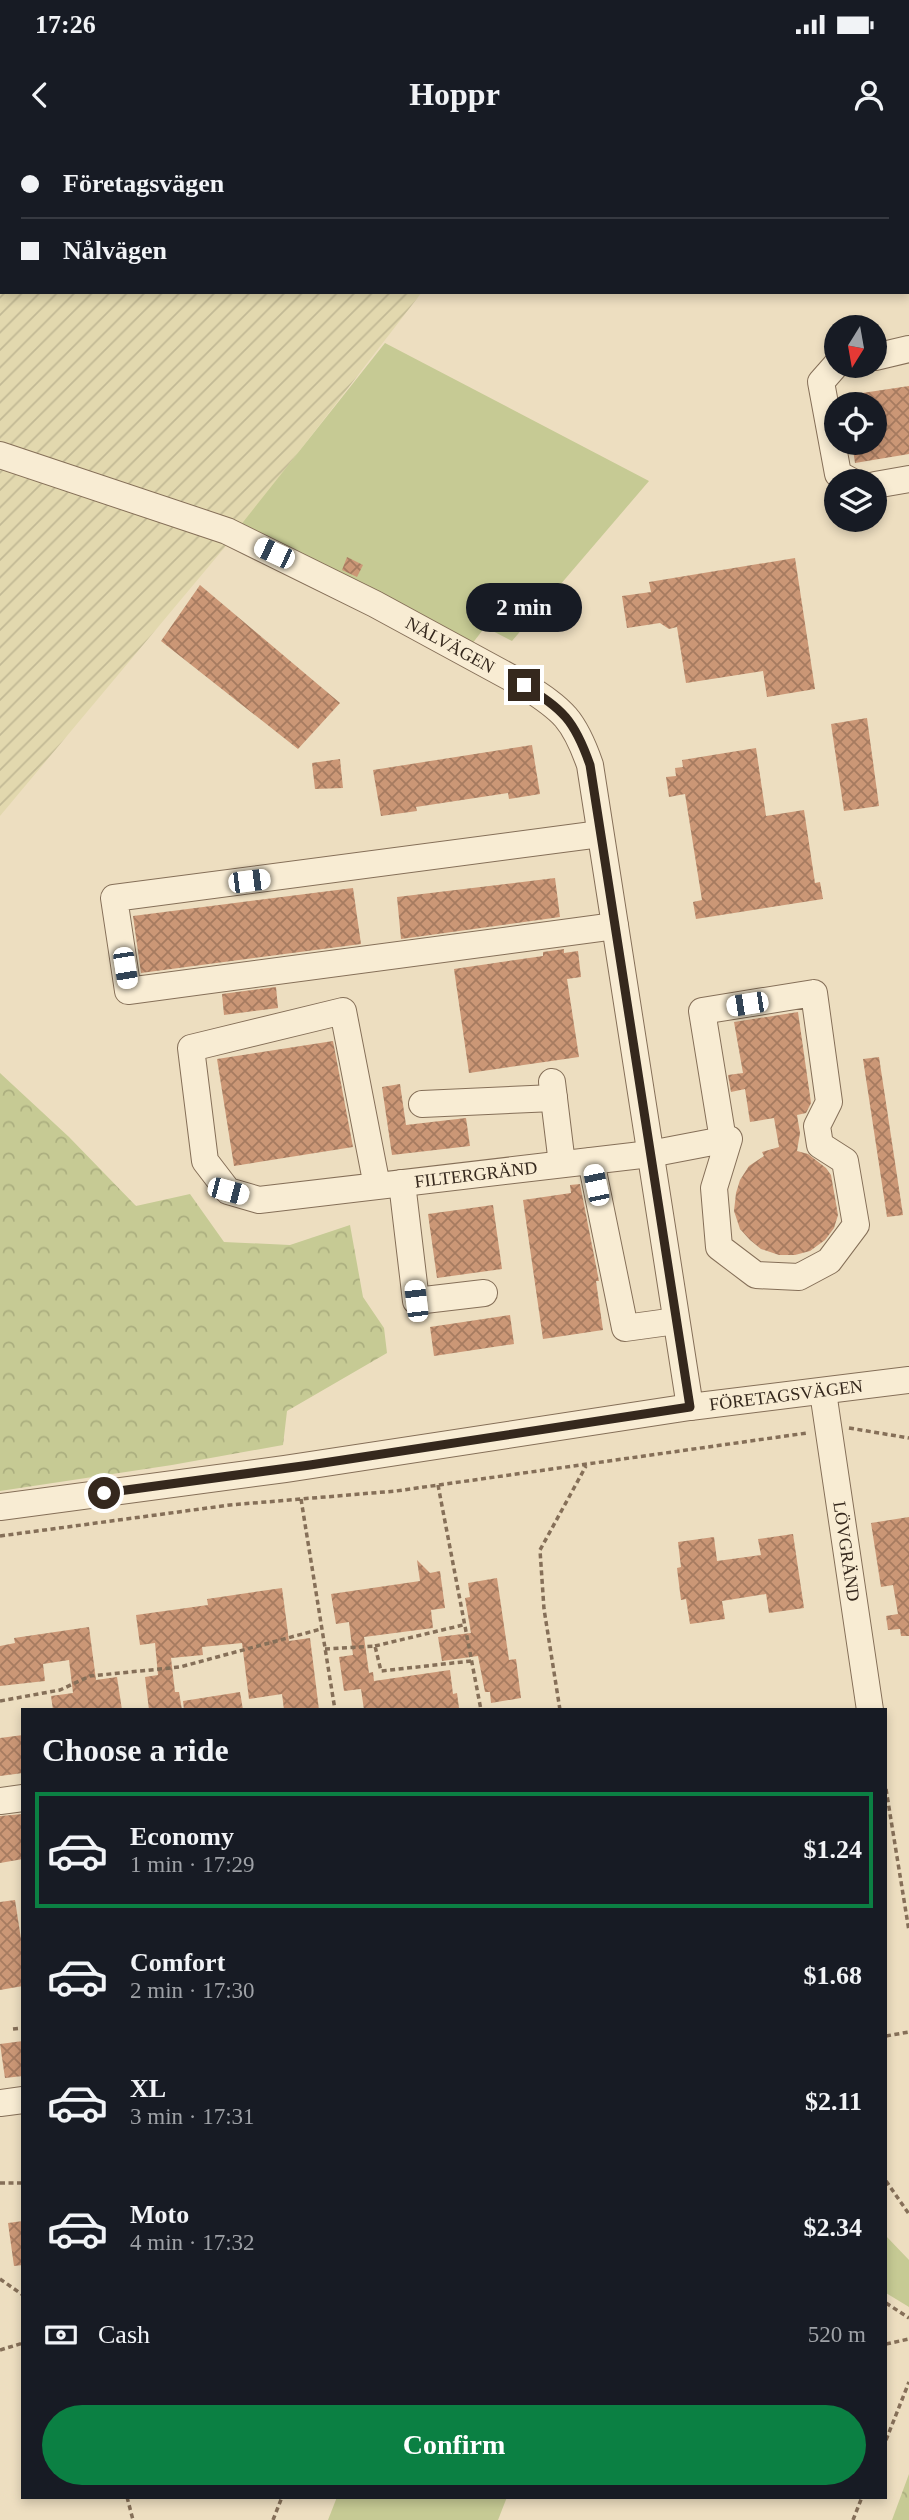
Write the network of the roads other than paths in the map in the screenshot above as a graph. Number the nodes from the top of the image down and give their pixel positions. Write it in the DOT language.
graph roads {
  1 [pos="909,349"];
  2 [pos="887,354"];
  3 [pos="825,378"];
  4 [pos="0,455"];
  5 [pos="837,469"];
  6 [pos="909,480"];
  7 [pos="887,483"];
  8 [pos="600,834"];
  9 [pos="615,926"];
  10 [pos="422,1104"];
  11 [pos="723,1140"];
  12 [pos="650,1154"];
  13 [pos="591,1161"];
  14 [pos="562,1164"];
  15 [pos="389,1184"];
  16 [pos="484,1293"];
  17 [pos="676,1321"];
  18 [pos="909,1380"];
  19 [pos="823,1392"];
  20 [pos="690,1407"];
  21 [pos="0,1507"];
  22 [pos="870,1708"];
  23 [pos="21,1798"];
  24 [pos="0,1801"];
  25 [pos="21,2100"];
  26 [pos="0,2103"];
  1 -- 2 [label="street"];
  3 -- 5 [label="street"];
  4 -- 8 [label="street, NÅLVÄGEN"];
  6 -- 7 [label="street"];
  8 -- 9 [label="street, NÅLVÄGEN"];
  8 -- 9 [label="street"];
  9 -- 12 [label="street, NÅLVÄGEN"];
  10 -- 14 [label="street"];
  11 -- 11 [label="street"];
  11 -- 12 [label="street, FILTERGRÄND"];
  12 -- 13 [label="street, FILTERGRÄND"];
  12 -- 17 [label="street, NÅLVÄGEN"];
  13 -- 14 [label="street, FILTERGRÄND"];
  13 -- 17 [label="street"];
  14 -- 15 [label="street, FILTERGRÄND"];
  15 -- 15 [label="street, FILTERGRÄND"];
  15 -- 16 [label="street"];
  17 -- 20 [label="street, NÅLVÄGEN"];
  18 -- 19 [label="street, FÖRETAGSVÄGEN"];
  19 -- 20 [label="street, FÖRETAGSVÄGEN"];
  19 -- 22 [label="street, LÖVGRÄND"];
  20 -- 21 [label="street, FÖRETAGSVÄGEN"];
  23 -- 24 [label="street"];
  25 -- 26 [label="street"];
}
